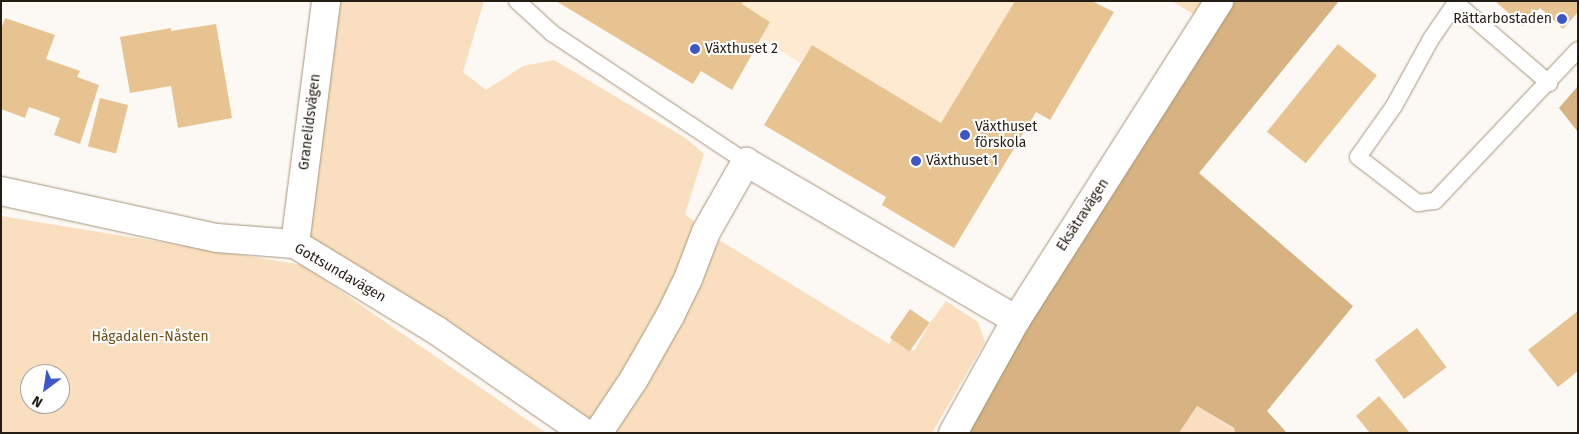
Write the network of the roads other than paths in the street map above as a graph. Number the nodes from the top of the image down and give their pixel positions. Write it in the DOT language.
graph roads {
  1 [pos="326,1"];
  2 [pos="517,1"];
  3 [pos="1218,1"];
  4 [pos="1456,2"];
  5 [pos="1578,50"];
  6 [pos="1548,83"];
  7 [pos="746,162"];
  8 [pos="1,191"];
  9 [pos="295,244"];
  10 [pos="1016,320"];
  11 [pos="585,433"];
  12 [pos="598,433"];
  13 [pos="953,433"];
  1 -- 9 [label="street, Granelidsvägen"];
  2 -- 7 [label="lane"];
  3 -- 10 [label="street, Eksätravägen"];
  4 -- 6 [label="lane"];
  4 -- 6 [label="lane"];
  5 -- 6 [label="lane"];
  7 -- 10 [label="street"];
  7 -- 12 [label="street"];
  8 -- 9 [label="street, Gottsundavägen"];
  9 -- 11 [label="street, Gottsundavägen"];
  10 -- 13 [label="street, Eksätravägen"];
}
